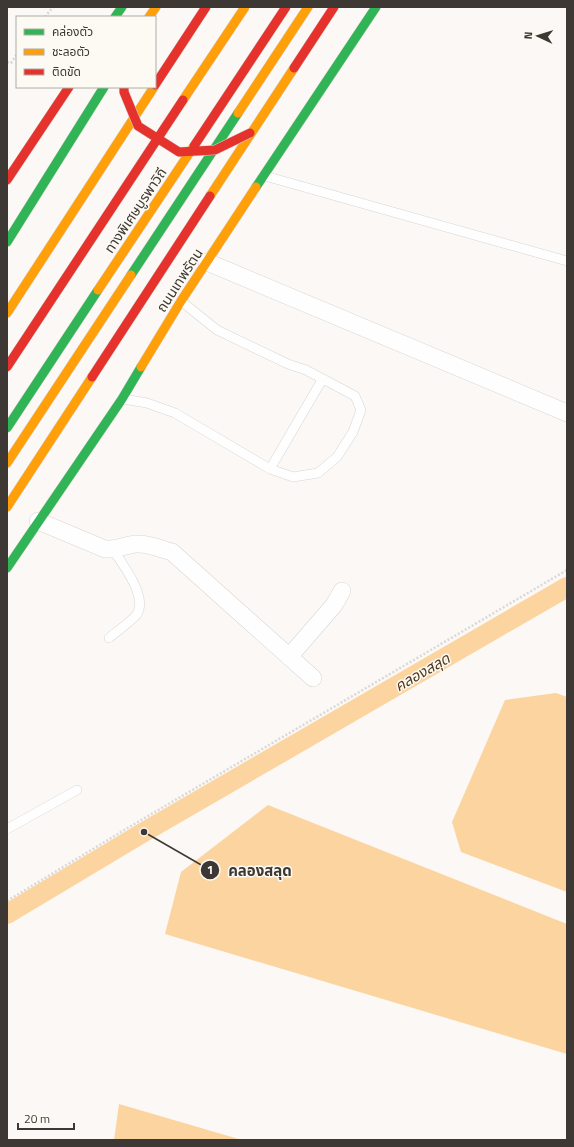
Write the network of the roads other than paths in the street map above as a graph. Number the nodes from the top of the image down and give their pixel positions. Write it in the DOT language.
graph roads {
  1 [pos="122,7"];
  2 [pos="156,7"];
  3 [pos="206,7"];
  4 [pos="246,7"];
  5 [pos="286,7"];
  6 [pos="308,7"];
  7 [pos="334,7"];
  8 [pos="376,7"];
  9 [pos="116,16"];
  10 [pos="150,16"];
  11 [pos="156,83"];
  12 [pos="68,88"];
  13 [pos="103,88"];
  14 [pos="124,88"];
  15 [pos="153,88"];
  16 [pos="250,133"];
  17 [pos="265,176"];
  18 [pos="7,180"];
  19 [pos="7,242"];
  20 [pos="567,261"];
  21 [pos="207,262"];
  22 [pos="181,301"];
  23 [pos="7,313"];
  24 [pos="7,368"];
  25 [pos="322,380"];
  26 [pos="122,399"];
  27 [pos="567,412"];
  28 [pos="7,428"];
  29 [pos="7,463"];
  30 [pos="270,469"];
  31 [pos="7,506"];
  32 [pos="38,521"];
  33 [pos="112,550"];
  34 [pos="7,568"];
  35 [pos="342,591"];
  36 [pos="109,638"];
  37 [pos="289,657"];
  38 [pos="313,678"];
  39 [pos="78,790"];
  40 [pos="7,829"];
  1 -- 9 [label="main road"];
  2 -- 10 [label="main road"];
  3 -- 11 [label="main road"];
  4 -- 24 [label="main road, ทางพิเศษบูรพาวิถี, bridge"];
  5 -- 28 [label="main road, ทางพิเศษบูรพาวิถี, bridge"];
  6 -- 29 [label="main road"];
  7 -- 16 [label="main road"];
  8 -- 17 [label="main road, ถนนเทพรัตน"];
  12 -- 18 [label="main road"];
  13 -- 19 [label="main road"];
  14 -- 16 [label="main road, bridge"];
  15 -- 23 [label="main road"];
  16 -- 31 [label="main road"];
  17 -- 20 [label="lane"];
  17 -- 21 [label="main road, ถนนเทพรัตน"];
  21 -- 22 [label="main road, ถนนเทพรัตน"];
  21 -- 27 [label="street"];
  22 -- 25 [label="lane"];
  22 -- 26 [label="main road, ถนนเทพรัตน"];
  25 -- 30 [label="lane"];
  25 -- 30 [label="lane"];
  26 -- 30 [label="lane"];
  26 -- 32 [label="main road, ถนนเทพรัตน"];
  32 -- 33 [label="street"];
  32 -- 34 [label="main road, ถนนเทพรัตน"];
  33 -- 36 [label="lane"];
  33 -- 37 [label="street"];
  35 -- 37 [label="street"];
  37 -- 38 [label="street"];
  39 -- 40 [label="lane"];
}
